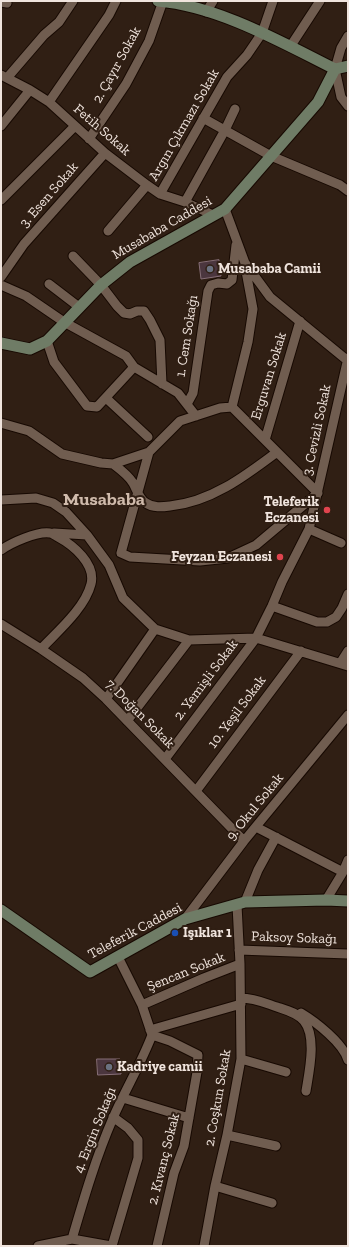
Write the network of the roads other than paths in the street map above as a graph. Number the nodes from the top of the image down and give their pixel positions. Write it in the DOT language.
graph roads {
  1 [pos="73,1"];
  2 [pos="116,1"];
  3 [pos="158,1"];
  4 [pos="163,1"];
  5 [pos="213,1"];
  6 [pos="273,1"];
  7 [pos="320,1"];
  8 [pos="206,12"];
  9 [pos="262,33"];
  10 [pos="348,36"];
  11 [pos="290,47"];
  12 [pos="348,66"];
  13 [pos="335,69"];
  14 [pos="4,77"];
  15 [pos="30,90"];
  16 [pos="49,102"];
  17 [pos="348,106"];
  18 [pos="235,109"];
  19 [pos="203,118"];
  20 [pos="1,126"];
  21 [pos="75,126"];
  22 [pos="225,130"];
  23 [pos="89,139"];
  24 [pos="105,153"];
  25 [pos="271,156"];
  26 [pos="146,186"];
  27 [pos="348,191"];
  28 [pos="160,194"];
  29 [pos="1,200"];
  30 [pos="185,202"];
  31 [pos="225,209"];
  32 [pos="213,215"];
  33 [pos="108,231"];
  34 [pos="237,241"];
  35 [pos="73,256"];
  36 [pos="245,263"];
  37 [pos="1,277"];
  38 [pos="49,284"];
  39 [pos="1,285"];
  40 [pos="101,285"];
  41 [pos="79,307"];
  42 [pos="300,321"];
  43 [pos="64,322"];
  44 [pos="47,341"];
  45 [pos="1,343"];
  46 [pos="348,359"];
  47 [pos="134,367"];
  48 [pos="162,384"];
  49 [pos="106,398"];
  50 [pos="187,404"];
  51 [pos="232,407"];
  52 [pos="196,416"];
  53 [pos="1,423"];
  54 [pos="148,437"];
  55 [pos="265,440"];
  56 [pos="149,452"];
  57 [pos="277,452"];
  58 [pos="113,464"];
  59 [pos="318,493"];
  60 [pos="138,494"];
  61 [pos="1,500"];
  62 [pos="309,529"];
  63 [pos="50,533"];
  64 [pos="86,534"];
  65 [pos="341,542"];
  66 [pos="1,550"];
  67 [pos="348,594"];
  68 [pos="272,606"];
  69 [pos="1,624"];
  70 [pos="155,629"];
  71 [pos="256,638"];
  72 [pos="189,640"];
  73 [pos="42,649"];
  74 [pos="301,651"];
  75 [pos="348,651"];
  76 [pos="344,664"];
  77 [pos="106,699"];
  78 [pos="348,715"];
  79 [pos="127,721"];
  80 [pos="165,759"];
  81 [pos="196,791"];
  82 [pos="256,827"];
  83 [pos="276,837"];
  84 [pos="244,841"];
  85 [pos="348,860"];
  86 [pos="343,872"];
  87 [pos="326,900"];
  88 [pos="348,901"];
  89 [pos="241,903"];
  90 [pos="1,910"];
  91 [pos="185,919"];
  92 [pos="239,950"];
  93 [pos="348,954"];
  94 [pos="118,957"];
  95 [pos="240,964"];
  96 [pos="252,998"];
  97 [pos="241,1001"];
  98 [pos="142,1005"];
  99 [pos="151,1033"];
  100 [pos="347,1055"];
  101 [pos="241,1060"];
  102 [pos="286,1072"];
  103 [pos="306,1091"];
  104 [pos="123,1098"];
  105 [pos="113,1117"];
  106 [pos="189,1118"];
  107 [pos="227,1135"];
  108 [pos="276,1146"];
  109 [pos="215,1186"];
  110 [pos="272,1202"];
  111 [pos="72,1239"];
  112 [pos="38,1246"];
  113 [pos="111,1246"];
  114 [pos="157,1246"];
  115 [pos="204,1246"];
  1 -- 14 [label="street"];
  2 -- 16 [label="street"];
  3 -- 4 [label="main road"];
  4 -- 8 [label="main road"];
  4 -- 23 [label="street, 2. Çayır Sokak"];
  5 -- 8 [label="street"];
  6 -- 9 [label="street, Argın Çıkmazı Sokak"];
  7 -- 11 [label="street"];
  8 -- 9 [label="main road"];
  9 -- 11 [label="main road"];
  9 -- 19 [label="street, Argın Çıkmazı Sokak"];
  10 -- 13 [label="street"];
  11 -- 13 [label="main road"];
  12 -- 13 [label="main road"];
  13 -- 17 [label="street"];
  13 -- 25 [label="main road, Musababa Caddesi"];
  14 -- 15 [label="street, Fetih Sokak"];
  15 -- 16 [label="street, Fetih Sokak"];
  15 -- 20 [label="street"];
  16 -- 21 [label="street, Fetih Sokak"];
  18 -- 22 [label="street"];
  19 -- 22 [label="street"];
  19 -- 28 [label="street, Argın Çıkmazı Sokak"];
  21 -- 23 [label="street, Fetih Sokak"];
  21 -- 29 [label="street"];
  22 -- 25 [label="street"];
  22 -- 30 [label="street"];
  23 -- 24 [label="street, Fetih Sokak"];
  24 -- 26 [label="street, Fetih Sokak"];
  24 -- 37 [label="street, 3. Esen Sokak"];
  25 -- 27 [label="street"];
  25 -- 31 [label="main road, Musababa Caddesi"];
  26 -- 28 [label="street, Fetih Sokak"];
  26 -- 33 [label="street"];
  28 -- 30 [label="street, Fetih Sokak"];
  30 -- 32 [label="street, Fetih Sokak"];
  31 -- 32 [label="main road, Musababa Caddesi"];
  31 -- 34 [label="street"];
  32 -- 40 [label="main road, Musababa Caddesi"];
  34 -- 36 [label="street"];
  34 -- 50 [label="street, 1. Cem Sokağı"];
  35 -- 40 [label="street"];
  36 -- 42 [label="street"];
  36 -- 51 [label="street"];
  38 -- 41 [label="street"];
  39 -- 43 [label="street"];
  40 -- 41 [label="main road, Musababa Caddesi"];
  40 -- 48 [label="street"];
  41 -- 43 [label="main road, Musababa Caddesi"];
  42 -- 46 [label="street"];
  42 -- 55 [label="street, Erguvan Sokak"];
  43 -- 44 [label="main road, Musababa Caddesi"];
  43 -- 47 [label="street"];
  44 -- 45 [label="main road, Musababa Caddesi"];
  44 -- 49 [label="street"];
  46 -- 59 [label="street, 3. Cevizli Sokak"];
  47 -- 48 [label="street"];
  47 -- 49 [label="street"];
  48 -- 50 [label="street"];
  49 -- 54 [label="street"];
  50 -- 52 [label="street"];
  51 -- 52 [label="street"];
  51 -- 55 [label="street"];
  52 -- 56 [label="street"];
  53 -- 58 [label="street"];
  55 -- 57 [label="street"];
  56 -- 58 [label="street"];
  56 -- 60 [label="street"];
  57 -- 59 [label="street"];
  57 -- 60 [label="street"];
  58 -- 60 [label="street"];
  59 -- 60 [label="street"];
  59 -- 62 [label="street, 3. Cevizli Sokak"];
  61 -- 64 [label="street"];
  62 -- 65 [label="street"];
  62 -- 68 [label="street, 3. Cevizli Sokak"];
  63 -- 64 [label="street"];
  63 -- 66 [label="street"];
  63 -- 73 [label="street"];
  64 -- 70 [label="street"];
  67 -- 68 [label="street"];
  68 -- 71 [label="street, 3. Cevizli Sokak"];
  69 -- 73 [label="street, 7. Doğan Sokak"];
  70 -- 72 [label="street"];
  70 -- 77 [label="street"];
  71 -- 72 [label="street"];
  71 -- 74 [label="street"];
  71 -- 80 [label="street, 2. Yemişli Sokak"];
  72 -- 79 [label="street"];
  73 -- 77 [label="street, 7. Doğan Sokak"];
  74 -- 76 [label="street"];
  74 -- 81 [label="street, 10. Yeşil Sokak"];
  75 -- 76 [label="street"];
  77 -- 79 [label="street, 7. Doğan Sokak"];
  78 -- 82 [label="street, 9. Okul Sokak"];
  79 -- 80 [label="street, 7. Doğan Sokak"];
  80 -- 81 [label="street, 7. Doğan Sokak"];
  81 -- 84 [label="street, 7. Doğan Sokak"];
  82 -- 83 [label="street"];
  82 -- 84 [label="street, 9. Okul Sokak"];
  83 -- 86 [label="street"];
  83 -- 89 [label="street"];
  84 -- 91 [label="street, 9. Okul Sokak"];
  85 -- 86 [label="street"];
  86 -- 87 [label="street"];
  87 -- 88 [label="main road, Teleferik Caddesi"];
  87 -- 89 [label="main road, Teleferik Caddesi"];
  89 -- 91 [label="main road, Teleferik Caddesi"];
  89 -- 92 [label="street, 2. Coşkun Sokak"];
  90 -- 94 [label="main road, Teleferik Caddesi"];
  91 -- 94 [label="main road, Teleferik Caddesi"];
  92 -- 93 [label="street, Paksoy Sokağı"];
  92 -- 95 [label="street, 2. Coşkun Sokak"];
  94 -- 98 [label="street"];
  95 -- 97 [label="street, 2. Coşkun Sokak"];
  95 -- 98 [label="street, Şencan Sokak"];
  96 -- 97 [label="street"];
  96 -- 100 [label="street"];
  96 -- 103 [label="street"];
  97 -- 99 [label="street"];
  97 -- 101 [label="street, 2. Coşkun Sokak"];
  98 -- 99 [label="street"];
  99 -- 104 [label="street, 4. Ergin Sokağı"];
  99 -- 106 [label="street, 2. Kıvanç Sokak"];
  101 -- 102 [label="street"];
  101 -- 107 [label="street, 2. Coşkun Sokak"];
  104 -- 105 [label="street, 4. Ergin Sokağı"];
  104 -- 106 [label="street"];
  105 -- 111 [label="street, 4. Ergin Sokağı"];
  105 -- 113 [label="street"];
  106 -- 114 [label="street, 2. Kıvanç Sokak"];
  107 -- 108 [label="street"];
  107 -- 109 [label="street, 2. Coşkun Sokak"];
  109 -- 110 [label="street"];
  109 -- 115 [label="street, 2. Coşkun Sokak"];
  111 -- 112 [label="street"];
  111 -- 113 [label="street"];
}
